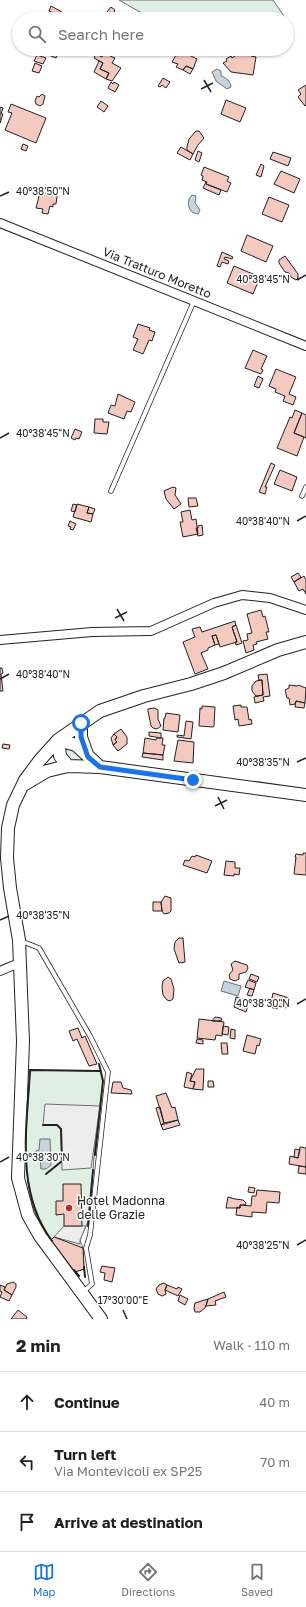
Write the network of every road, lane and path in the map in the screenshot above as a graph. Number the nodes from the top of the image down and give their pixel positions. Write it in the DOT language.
graph roads {
  1 [pos="0,223"];
  2 [pos="194,301"];
  3 [pos="306,346"];
  4 [pos="306,487"];
  5 [pos="111,491"];
  6 [pos="302,496"];
  7 [pos="306,610"];
  8 [pos="0,640"];
  9 [pos="306,642"];
  10 [pos="81,723"];
  11 [pos="58,740"];
  12 [pos="88,757"];
  13 [pos="68,766"];
  14 [pos="100,767"];
  15 [pos="23,785"];
  16 [pos="306,795"];
  17 [pos="19,940"];
  18 [pos="19,963"];
  19 [pos="0,971"];
  20 [pos="82,1293"];
  21 [pos="101,1319"];
  1 -- 2 [label="street, Via Tratturo Moretto"];
  2 -- 3 [label="street, Via Tratturo Moretto"];
  2 -- 5 [label="lane"];
  4 -- 6 [label="lane"];
  7 -- 8 [label="street"];
  9 -- 10 [label="street"];
  10 -- 11 [label="street"];
  10 -- 12 [label="street"];
  11 -- 12 [label="street"];
  11 -- 13 [label="street"];
  11 -- 15 [label="street"];
  12 -- 14 [label="street"];
  13 -- 14 [label="street"];
  13 -- 15 [label="street"];
  14 -- 16 [label="street"];
  15 -- 17 [label="street"];
  17 -- 18 [label="street"];
  17 -- 20 [label="lane"];
  18 -- 19 [label="street"];
  18 -- 20 [label="street"];
  20 -- 21 [label="street"];
}
